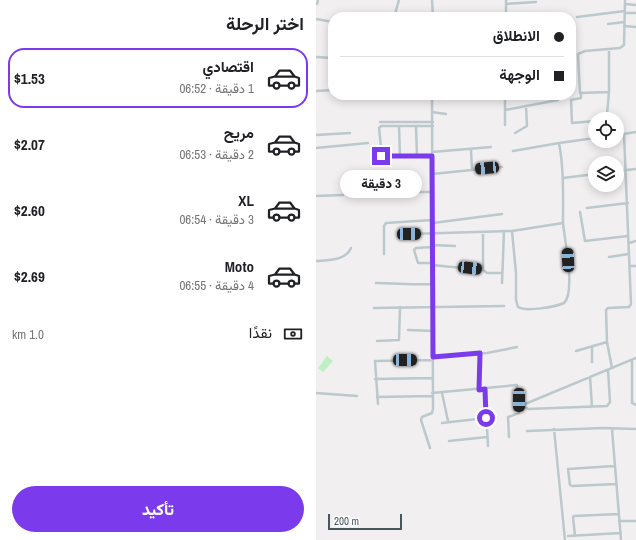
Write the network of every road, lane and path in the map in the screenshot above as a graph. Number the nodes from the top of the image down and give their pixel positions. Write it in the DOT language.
graph roads {
  1 [pos="318,0"];
  2 [pos="399,0"];
  3 [pos="432,0"];
  4 [pos="624,0"];
  5 [pos="506,2"];
  6 [pos="536,2"];
  7 [pos="317,4"];
  8 [pos="625,4"];
  9 [pos="636,5"];
  10 [pos="395,12"];
  11 [pos="433,12"];
  12 [pos="625,12"];
  13 [pos="636,13"];
  14 [pos="577,17"];
  15 [pos="316,19"];
  16 [pos="328,21"];
  17 [pos="624,22"];
  18 [pos="608,24"];
  19 [pos="624,26"];
  20 [pos="636,27"];
  21 [pos="609,49"];
  22 [pos="316,57"];
  23 [pos="328,58"];
  24 [pos="328,90"];
  25 [pos="316,91"];
  26 [pos="609,92"];
  27 [pos="581,93"];
  28 [pos="576,99"];
  29 [pos="432,100"];
  30 [pos="505,100"];
  31 [pos="558,100"];
  32 [pos="571,100"];
  33 [pos="526,106"];
  34 [pos="505,110"];
  35 [pos="432,112"];
  36 [pos="607,112"];
  37 [pos="446,114"];
  38 [pos="380,122"];
  39 [pos="588,122"];
  40 [pos="433,124"];
  41 [pos="399,126"];
  42 [pos="416,126"];
  43 [pos="505,126"];
  44 [pos="636,132"];
  45 [pos="350,133"];
  46 [pos="515,133"];
  47 [pos="624,134"];
  48 [pos="316,135"];
  49 [pos="588,139"];
  50 [pos="368,143"];
  51 [pos="559,143"];
  52 [pos="491,147"];
  53 [pos="316,148"];
  54 [pos="471,150"];
  55 [pos="513,151"];
  56 [pos="432,154"];
  57 [pos="417,156"];
  58 [pos="400,157"];
  59 [pos="502,167"];
  60 [pos="636,169"];
  61 [pos="472,170"];
  62 [pos="626,170"];
  63 [pos="432,174"];
  64 [pos="588,175"];
  65 [pos="563,178"];
  66 [pos="406,192"];
  67 [pos="432,192"];
  68 [pos="343,195"];
  69 [pos="316,196"];
  70 [pos="628,203"];
  71 [pos="586,208"];
  72 [pos="580,212"];
  73 [pos="502,214"];
  74 [pos="432,222"];
  75 [pos="563,223"];
  76 [pos="504,231"];
  77 [pos="512,231"];
  78 [pos="483,232"];
  79 [pos="432,233"];
  80 [pos="409,234"];
  81 [pos="628,236"];
  82 [pos="636,241"];
  83 [pos="629,243"];
  84 [pos="432,246"];
  85 [pos="455,246"];
  86 [pos="351,248"];
  87 [pos="384,254"];
  88 [pos="629,254"];
  89 [pos="609,256"];
  90 [pos="316,261"];
  91 [pos="432,264"];
  92 [pos="630,266"];
  93 [pos="636,266"];
  94 [pos="483,270"];
  95 [pos="502,273"];
  96 [pos="376,283"];
  97 [pos="502,283"];
  98 [pos="433,284"];
  99 [pos="504,306"];
  100 [pos="400,307"];
  101 [pos="374,308"];
  102 [pos="433,308"];
  103 [pos="408,330"];
  104 [pos="434,331"];
  105 [pos="377,341"];
  106 [pos="607,342"];
  107 [pos="592,346"];
  108 [pos="517,348"];
  109 [pos="576,350"];
  110 [pos="480,353"];
  111 [pos="433,358"];
  112 [pos="636,358"];
  113 [pos="632,360"];
  114 [pos="592,362"];
  115 [pos="612,368"];
  116 [pos="608,370"];
  117 [pos="590,377"];
  118 [pos="432,378"];
  119 [pos="375,380"];
  120 [pos="485,389"];
  121 [pos="479,390"];
  122 [pos="316,393"];
  123 [pos="442,393"];
  124 [pos="432,395"];
  125 [pos="357,396"];
  126 [pos="377,397"];
  127 [pos="378,404"];
  128 [pos="636,405"];
  129 [pos="592,407"];
  130 [pos="486,418"];
  131 [pos="448,421"];
  132 [pos="442,423"];
  133 [pos="612,429"];
  134 [pos="636,429"];
  135 [pos="554,430"];
  136 [pos="527,431"];
  137 [pos="487,437"];
  138 [pos="509,437"];
  139 [pos="449,441"];
  140 [pos="488,446"];
  141 [pos="430,448"];
  142 [pos="614,466"];
  143 [pos="616,484"];
  144 [pos="619,514"];
  145 [pos="619,521"];
  146 [pos="636,521"];
  147 [pos="621,533"];
  148 [pos="568,536"];
  149 [pos="575,536"];
  150 [pos="566,540"];
  151 [pos="621,540"];
  1 -- 7 [label="street"];
  2 -- 10 [label="street"];
  3 -- 11 [label="street"];
  4 -- 8 [label="street"];
  5 -- 6 [label="street"];
  8 -- 9 [label="street"];
  8 -- 12 [label="street"];
  12 -- 13 [label="street"];
  12 -- 14 [label="street"];
  12 -- 17 [label="street"];
  15 -- 16 [label="street"];
  17 -- 18 [label="street"];
  17 -- 19 [label="street"];
  19 -- 20 [label="street"];
  19 -- 21 [label="street"];
  21 -- 26 [label="street"];
  21 -- 27 [label="street"];
  22 -- 23 [label="street"];
  24 -- 25 [label="street"];
  26 -- 27 [label="street"];
  26 -- 36 [label="street"];
  27 -- 28 [label="street"];
  29 -- 35 [label="street"];
  30 -- 34 [label="street"];
  31 -- 33 [label="street"];
  32 -- 39 [label="street"];
  33 -- 34 [label="street"];
  33 -- 46 [label="street"];
  34 -- 43 [label="street"];
  35 -- 37 [label="street"];
  35 -- 40 [label="street"];
  38 -- 40 [label="street"];
  40 -- 42 [label="street"];
  40 -- 56 [label="street"];
  41 -- 42 [label="street"];
  41 -- 58 [label="street"];
  41 -- 58 [label="street"];
  42 -- 57 [label="street"];
  44 -- 47 [label="street"];
  45 -- 48 [label="street"];
  47 -- 62 [label="street"];
  49 -- 51 [label="street"];
  50 -- 53 [label="street"];
  51 -- 55 [label="street"];
  51 -- 65 [label="street"];
  52 -- 54 [label="street"];
  54 -- 56 [label="street"];
  54 -- 61 [label="street"];
  56 -- 57 [label="street"];
  56 -- 63 [label="street"];
  57 -- 58 [label="street"];
  59 -- 61 [label="street"];
  60 -- 62 [label="street"];
  61 -- 63 [label="street"];
  62 -- 70 [label="street"];
  63 -- 67 [label="street"];
  64 -- 65 [label="street"];
  65 -- 75 [label="street"];
  66 -- 67 [label="street"];
  67 -- 74 [label="street"];
  68 -- 69 [label="street"];
  70 -- 71 [label="street"];
  70 -- 81 [label="street"];
  72 -- 81 [label="street"];
  73 -- 74 [label="street"];
  74 -- 79 [label="street"];
  74 -- 87 [label="street"];
  75 -- 77 [label="street"];
  75 -- 77 [label="street"];
  76 -- 77 [label="street"];
  76 -- 78 [label="street"];
  76 -- 95 [label="street"];
  78 -- 79 [label="street"];
  78 -- 94 [label="street"];
  79 -- 80 [label="street"];
  79 -- 84 [label="street"];
  81 -- 83 [label="street"];
  82 -- 83 [label="street"];
  83 -- 88 [label="street"];
  84 -- 85 [label="street"];
  84 -- 91 [label="street"];
  84 -- 91 [label="street"];
  86 -- 90 [label="street"];
  88 -- 89 [label="street"];
  88 -- 92 [label="street"];
  91 -- 94 [label="street"];
  91 -- 98 [label="street"];
  92 -- 93 [label="street"];
  92 -- 106 [label="street"];
  94 -- 95 [label="street"];
  95 -- 97 [label="street"];
  96 -- 98 [label="street"];
  98 -- 102 [label="street"];
  99 -- 102 [label="street"];
  100 -- 101 [label="street"];
  100 -- 102 [label="street"];
  100 -- 105 [label="street"];
  102 -- 104 [label="street"];
  103 -- 104 [label="street"];
  104 -- 111 [label="street"];
  106 -- 107 [label="street"];
  106 -- 115 [label="street"];
  107 -- 109 [label="street"];
  107 -- 114 [label="street"];
  108 -- 110 [label="street"];
  110 -- 111 [label="street"];
  110 -- 121 [label="street"];
  111 -- 118 [label="street"];
  111 -- 119 [label="street"];
  112 -- 113 [label="street"];
  113 -- 115 [label="street"];
  113 -- 128 [label="street"];
  115 -- 116 [label="street"];
  116 -- 117 [label="street"];
  116 -- 129 [label="street"];
  117 -- 129 [label="street"];
  117 -- 129 [label="street"];
  118 -- 119 [label="street"];
  118 -- 124 [label="street"];
  119 -- 126 [label="street"];
  120 -- 121 [label="street"];
  120 -- 130 [label="street"];
  120 -- 138 [label="street"];
  121 -- 123 [label="street"];
  122 -- 125 [label="street"];
  123 -- 124 [label="street"];
  123 -- 131 [label="street"];
  124 -- 126 [label="street"];
  124 -- 141 [label="street"];
  126 -- 127 [label="street"];
  130 -- 132 [label="street"];
  130 -- 137 [label="street"];
  133 -- 134 [label="street"];
  133 -- 135 [label="street"];
  133 -- 142 [label="street"];
  135 -- 136 [label="street"];
  135 -- 150 [label="street"];
  137 -- 139 [label="street"];
  137 -- 140 [label="street"];
  142 -- 143 [label="street"];
  142 -- 143 [label="street"];
  143 -- 144 [label="street"];
  144 -- 145 [label="street"];
  144 -- 149 [label="street"];
  145 -- 146 [label="street"];
  145 -- 147 [label="street"];
  147 -- 149 [label="street"];
  147 -- 151 [label="street"];
  148 -- 149 [label="street"];
}
